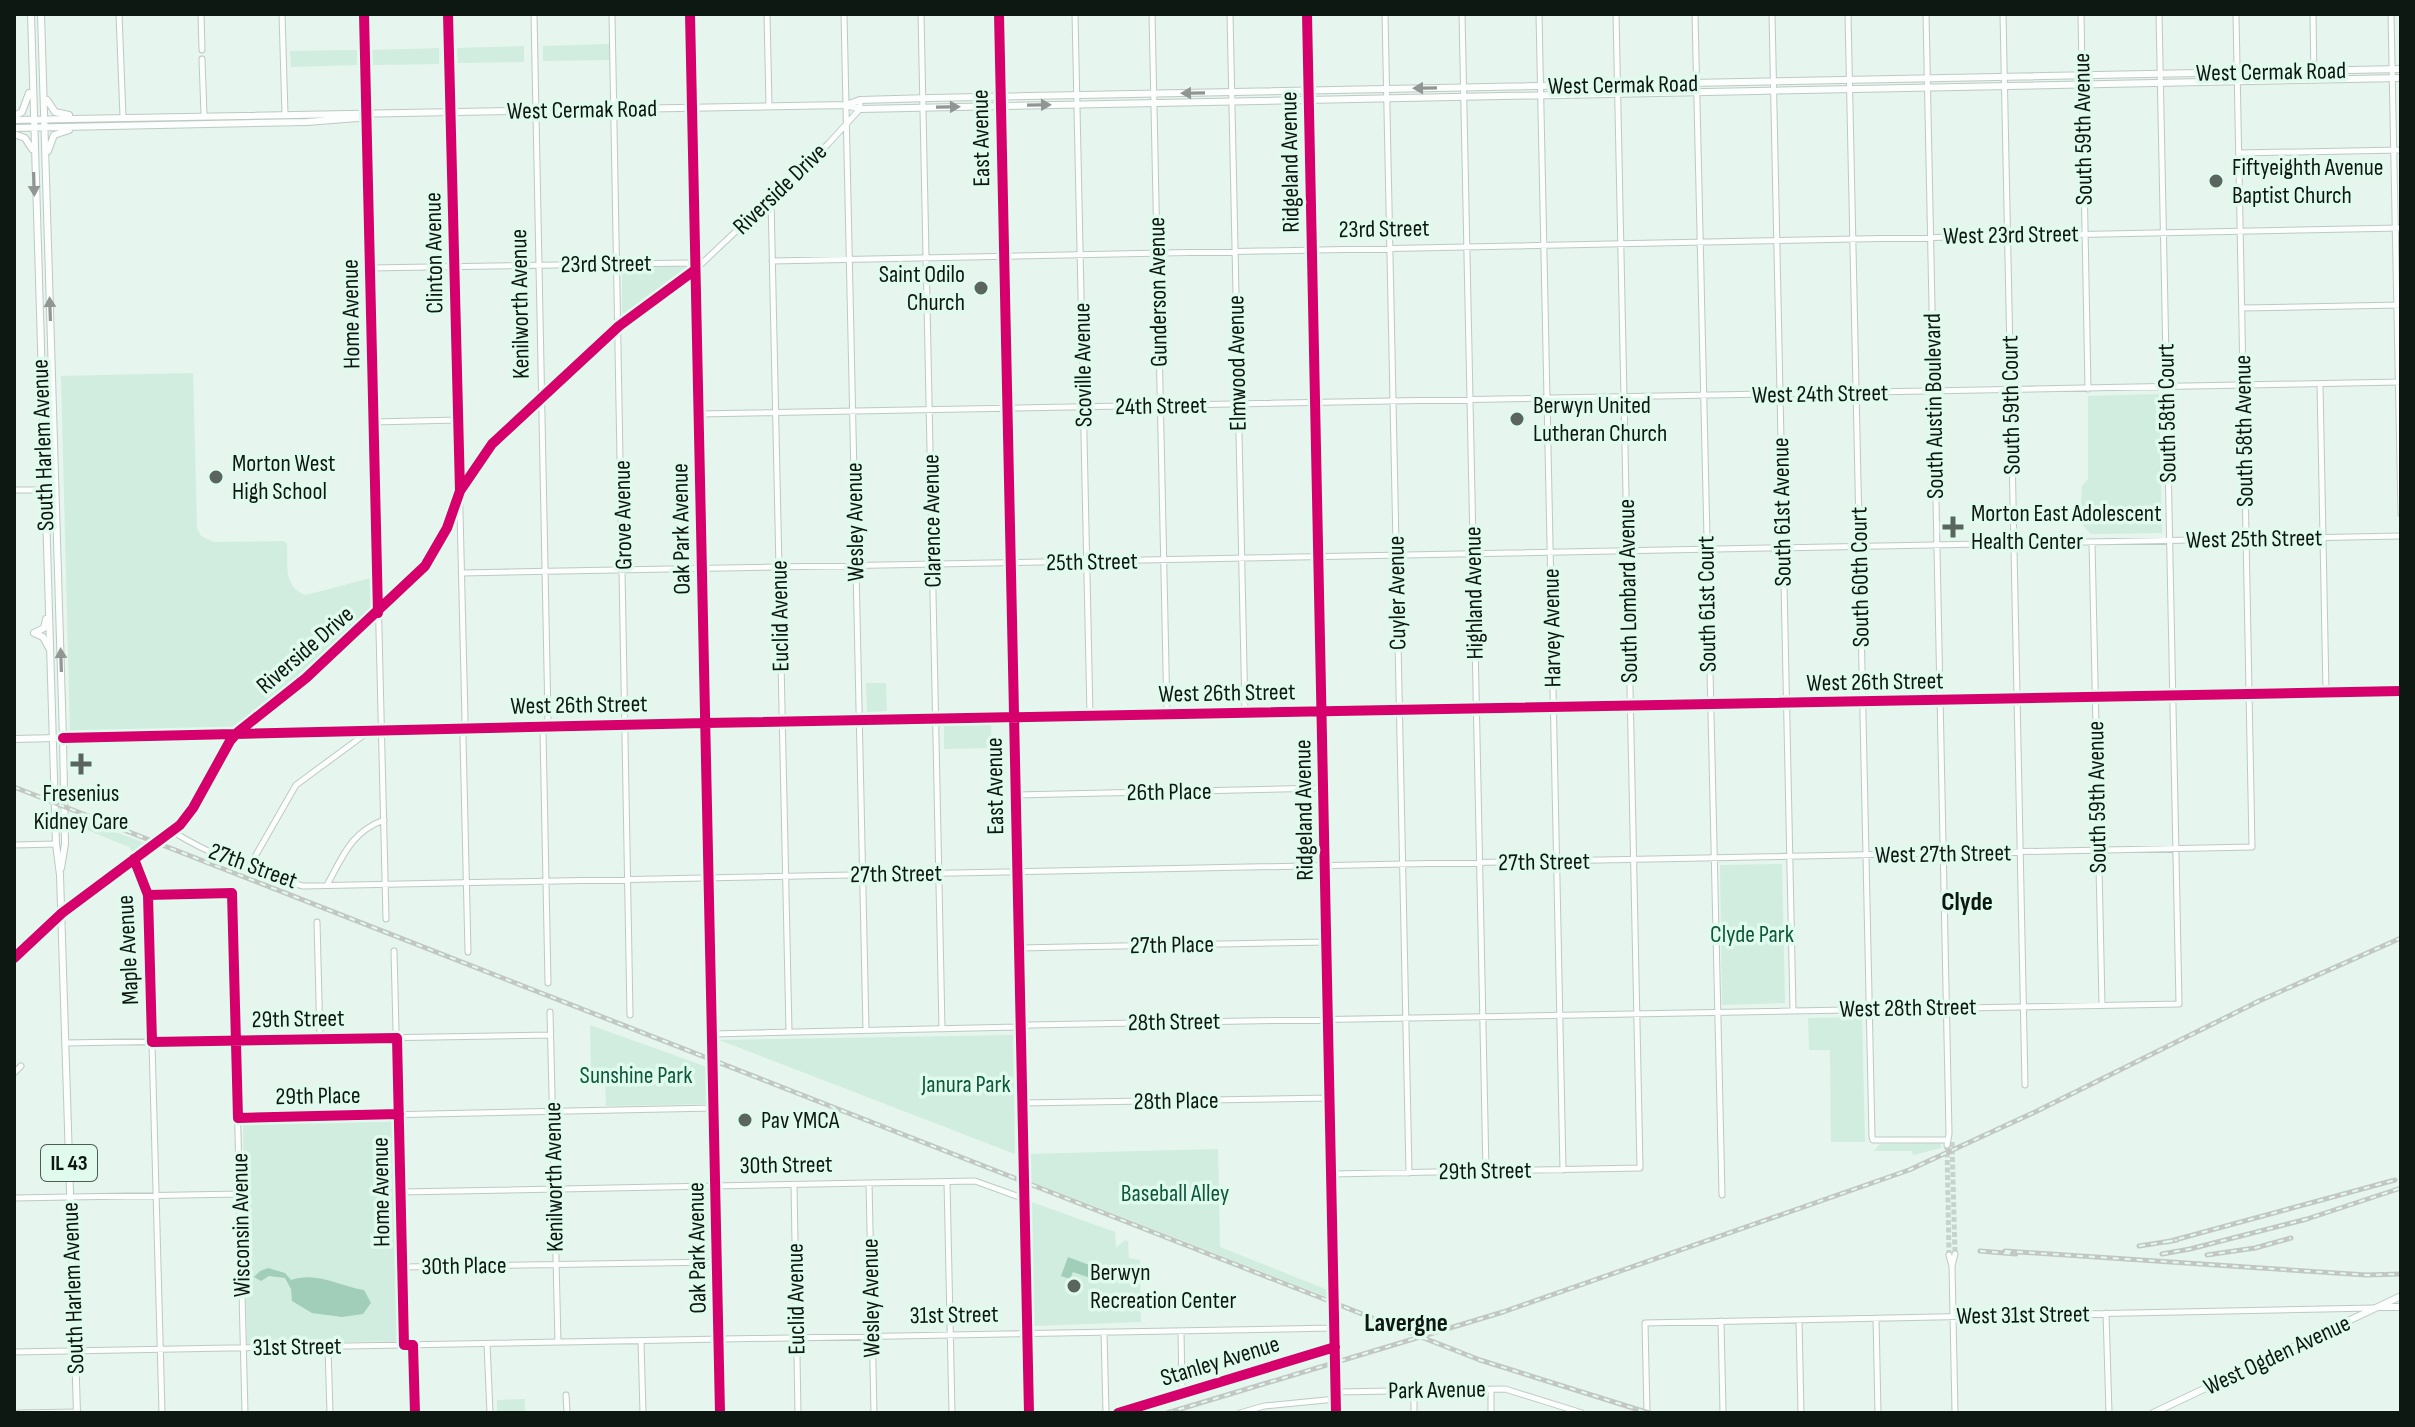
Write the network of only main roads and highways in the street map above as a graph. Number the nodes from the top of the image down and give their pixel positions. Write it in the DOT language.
graph roads {
  1 [pos="31,14"];
  2 [pos="41,14"];
  3 [pos="2401,69"];
  4 [pos="2401,78"];
  5 [pos="31,81"];
  6 [pos="45,96"];
  7 [pos="846,105"];
  8 [pos="366,115"];
  9 [pos="14,118"];
  10 [pos="84,118"];
  11 [pos="32,123"];
  12 [pos="46,124"];
  13 [pos="81,127"];
  14 [pos="14,128"];
  15 [pos="14,134"];
  16 [pos="33,151"];
  17 [pos="46,155"];
  18 [pos="48,596"];
  19 [pos="50,655"];
  20 [pos="2401,691"];
  21 [pos="54,738"];
  22 [pos="63,738"];
  23 [pos="14,739"];
  24 [pos="60,875"];
  25 [pos="2401,1296"];
  26 [pos="2378,1307"];
  27 [pos="2401,1307"];
  28 [pos="77,1413"];
  29 [pos="2153,1413"];
  1 -- 5 [label="main road, South Harlem Avenue / IL 43"];
  2 -- 6 [label="main road, South Harlem Avenue / IL 43"];
  3 -- 7 [label="main road, West Cermak Road, one-way"];
  7 -- 4 [label="main road, West Cermak Road, one-way"];
  5 -- 9 [label="main road"];
  5 -- 11 [label="main road, South Harlem Avenue / IL 43"];
  6 -- 10 [label="main road"];
  6 -- 12 [label="main road, South Harlem Avenue / IL 43"];
  7 -- 8 [label="main road, West Cermak Road"];
  8 -- 10 [label="main road, West Cermak Road"];
  8 -- 13 [label="main road, West Cermak Road"];
  9 -- 11 [label="main road"];
  10 -- 12 [label="main road, West Cermak Road"];
  11 -- 12 [label="main road, West Cermak Road"];
  11 -- 14 [label="main road"];
  11 -- 16 [label="main road, South Harlem Avenue / IL 43"];
  12 -- 13 [label="main road, West Cermak Road"];
  12 -- 17 [label="main road, South Harlem Avenue / IL 43"];
  13 -- 17 [label="main road"];
  15 -- 16 [label="main road"];
  16 -- 18 [label="main road, South Harlem Avenue / IL 43, one-way"];
  22 -- 17 [label="main road, South Harlem Avenue / IL 43, one-way"];
  18 -- 19 [label="main road, South Harlem Avenue / IL 43"];
  18 -- 19 [label="main road"];
  19 -- 21 [label="main road, South Harlem Avenue / IL 43"];
  20 -- 22 [label="main road, West 26th Street"];
  21 -- 22 [label="main road, West 26th Street"];
  21 -- 23 [label="main road, West 26th Street"];
  21 -- 24 [label="main road, South Harlem Avenue / IL 43"];
  22 -- 24 [label="main road, South Harlem Avenue / IL 43"];
  24 -- 28 [label="main road, South Harlem Avenue / IL 43"];
  25 -- 26 [label="main road, West Ogden Avenue"];
  26 -- 27 [label="main road, West 31st Street"];
  26 -- 29 [label="main road, West Ogden Avenue"];
}
